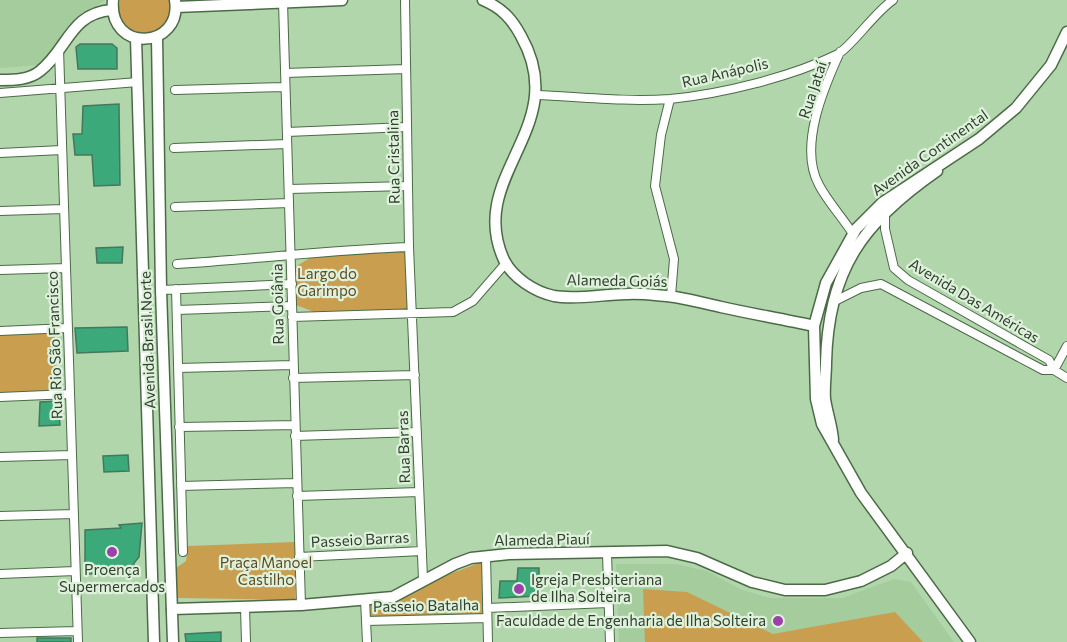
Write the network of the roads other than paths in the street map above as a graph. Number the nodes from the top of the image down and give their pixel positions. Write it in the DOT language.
graph roads {
  1 [pos="342,0"];
  2 [pos="405,0"];
  3 [pos="483,0"];
  4 [pos="894,0"];
  5 [pos="283,2"];
  6 [pos="175,3"];
  7 [pos="113,5"];
  8 [pos="1067,32"];
  9 [pos="156,37"];
  10 [pos="136,38"];
  11 [pos="59,48"];
  12 [pos="1067,48"];
  13 [pos="840,52"];
  14 [pos="406,69"];
  15 [pos="285,73"];
  16 [pos="0,80"];
  17 [pos="138,82"];
  18 [pos="285,87"];
  19 [pos="60,90"];
  20 [pos="175,90"];
  21 [pos="0,93"];
  22 [pos="537,95"];
  23 [pos="670,99"];
  24 [pos="407,127"];
  25 [pos="286,132"];
  26 [pos="287,144"];
  27 [pos="174,148"];
  28 [pos="62,150"];
  29 [pos="0,153"];
  30 [pos="408,186"];
  31 [pos="289,189"];
  32 [pos="289,203"];
  33 [pos="175,207"];
  34 [pos="64,209"];
  35 [pos="0,212"];
  36 [pos="885,213"];
  37 [pos="853,234"];
  38 [pos="409,247"];
  39 [pos="291,256"];
  40 [pos="506,263"];
  41 [pos="177,264"];
  42 [pos="66,268"];
  43 [pos="0,270"];
  44 [pos="905,277"];
  45 [pos="292,284"];
  46 [pos="176,289"];
  47 [pos="161,290"];
  48 [pos="897,290"];
  49 [pos="671,296"];
  50 [pos="833,302"];
  51 [pos="292,306"];
  52 [pos="177,310"];
  53 [pos="413,314"];
  54 [pos="292,317"];
  55 [pos="814,326"];
  56 [pos="68,328"];
  57 [pos="0,331"];
  58 [pos="1067,346"];
  59 [pos="293,365"];
  60 [pos="178,368"];
  61 [pos="1054,370"];
  62 [pos="415,375"];
  63 [pos="293,378"];
  64 [pos="1067,378"];
  65 [pos="70,394"];
  66 [pos="0,397"];
  67 [pos="295,425"];
  68 [pos="179,427"];
  69 [pos="417,432"];
  70 [pos="295,436"];
  71 [pos="834,443"];
  72 [pos="72,455"];
  73 [pos="0,457"];
  74 [pos="297,483"];
  75 [pos="181,486"];
  76 [pos="420,492"];
  77 [pos="297,496"];
  78 [pos="74,514"];
  79 [pos="0,516"];
  80 [pos="422,551"];
  81 [pos="183,552"];
  82 [pos="907,553"];
  83 [pos="607,554"];
  84 [pos="486,556"];
  85 [pos="299,557"];
  86 [pos="75,571"];
  87 [pos="0,574"];
  88 [pos="423,579"];
  89 [pos="365,599"];
  90 [pos="608,603"];
  91 [pos="300,605"];
  92 [pos="245,607"];
  93 [pos="487,608"];
  94 [pos="172,609"];
  95 [pos="487,618"];
  96 [pos="366,621"];
  97 [pos="77,631"];
  98 [pos="0,633"];
  99 [pos="78,642"];
  100 [pos="154,642"];
  101 [pos="173,642"];
  102 [pos="246,642"];
  103 [pos="367,642"];
  104 [pos="488,642"];
  105 [pos="609,642"];
  106 [pos="970,642"];
  1 -- 5 [label="street"];
  2 -- 14 [label="street, Rua Cristalina"];
  3 -- 22 [label="street, Alameda Goiás"];
  4 -- 13 [label="street, Rua Anápolis"];
  5 -- 6 [label="street"];
  5 -- 15 [label="street, Rua Goiânia"];
  6 -- 9 [label="street"];
  7 -- 10 [label="street"];
  7 -- 11 [label="street"];
  8 -- 37 [label="street, Avenida Continental"];
  9 -- 10 [label="street"];
  9 -- 47 [label="street, Avenida Brasil Norte"];
  10 -- 17 [label="street, Avenida Brasil Norte"];
  11 -- 16 [label="street"];
  11 -- 19 [label="street, Rua Rio São Francisco"];
  12 -- 36 [label="street, Avenida Continental"];
  13 -- 23 [label="street, Rua Anápolis"];
  13 -- 37 [label="street, Rua Jataí"];
  14 -- 15 [label="street"];
  14 -- 24 [label="street, Rua Cristalina"];
  15 -- 18 [label="street, Rua Goiânia"];
  17 -- 19 [label="street"];
  17 -- 100 [label="street, Avenida Brasil Norte"];
  18 -- 20 [label="street"];
  18 -- 25 [label="street, Rua Goiânia"];
  19 -- 21 [label="street"];
  19 -- 28 [label="street, Rua Rio São Francisco"];
  22 -- 23 [label="street, Rua Anápolis"];
  22 -- 40 [label="street, Alameda Goiás"];
  23 -- 49 [label="street"];
  24 -- 25 [label="street"];
  24 -- 30 [label="street, Rua Cristalina"];
  25 -- 26 [label="street, Rua Goiânia"];
  26 -- 27 [label="street"];
  26 -- 31 [label="street, Rua Goiânia"];
  28 -- 29 [label="street"];
  28 -- 34 [label="street, Rua Rio São Francisco"];
  30 -- 31 [label="street"];
  30 -- 38 [label="street, Rua Cristalina"];
  31 -- 32 [label="street, Rua Goiânia"];
  32 -- 33 [label="street"];
  32 -- 39 [label="street, Rua Goiânia"];
  34 -- 35 [label="street"];
  34 -- 42 [label="street, Rua Rio São Francisco"];
  36 -- 44 [label="street, Avenida Das Américas"];
  36 -- 50 [label="street, Avenida Continental"];
  37 -- 55 [label="street, Avenida Continental"];
  38 -- 39 [label="street"];
  38 -- 53 [label="street, Rua Cristalina"];
  39 -- 41 [label="street"];
  39 -- 45 [label="street, Rua Goiânia"];
  40 -- 49 [label="street, Alameda Goiás"];
  40 -- 53 [label="street"];
  42 -- 43 [label="street"];
  42 -- 56 [label="street, Rua Rio São Francisco"];
  44 -- 48 [label="street"];
  44 -- 61 [label="street, Avenida Das Américas"];
  45 -- 46 [label="street"];
  45 -- 51 [label="street, Rua Goiânia"];
  46 -- 47 [label="street"];
  46 -- 52 [label="street"];
  47 -- 94 [label="street, Avenida Brasil Norte"];
  48 -- 50 [label="street, Avenida Das Américas"];
  48 -- 61 [label="street, Avenida Das Américas"];
  49 -- 55 [label="street, Alameda Goiás"];
  50 -- 71 [label="street, Avenida Continental"];
  51 -- 52 [label="street"];
  51 -- 54 [label="street, Rua Goiânia"];
  52 -- 60 [label="street"];
  53 -- 54 [label="street"];
  53 -- 62 [label="street, Rua Barras"];
  54 -- 59 [label="street, Rua Goiânia"];
  55 -- 71 [label="street, Avenida Continental"];
  56 -- 57 [label="street"];
  56 -- 65 [label="street, Rua Rio São Francisco"];
  58 -- 61 [label="street"];
  59 -- 60 [label="street"];
  59 -- 63 [label="street, Rua Goiânia"];
  60 -- 68 [label="street"];
  61 -- 64 [label="street, Avenida Das Américas"];
  62 -- 63 [label="street"];
  62 -- 69 [label="street, Rua Barras"];
  63 -- 67 [label="street, Rua Goiânia"];
  65 -- 66 [label="street"];
  65 -- 72 [label="street, Rua Rio São Francisco"];
  67 -- 68 [label="street"];
  67 -- 70 [label="street, Rua Goiânia"];
  68 -- 75 [label="street"];
  69 -- 70 [label="street"];
  69 -- 76 [label="street, Rua Barras"];
  70 -- 74 [label="street, Rua Goiânia"];
  71 -- 82 [label="street, Avenida Continental"];
  72 -- 73 [label="street"];
  72 -- 78 [label="street, Rua Rio São Francisco"];
  74 -- 75 [label="street"];
  74 -- 77 [label="street, Rua Goiânia"];
  75 -- 81 [label="street"];
  76 -- 77 [label="street"];
  76 -- 80 [label="street, Rua Barras"];
  77 -- 85 [label="street, Rua Goiânia"];
  78 -- 79 [label="street"];
  78 -- 86 [label="street, Rua Rio São Francisco"];
  80 -- 85 [label="street, Passeio Barras"];
  80 -- 88 [label="street, Rua Barras"];
  82 -- 83 [label="street, Alameda Piauí"];
  82 -- 106 [label="street, Avenida Continental"];
  83 -- 84 [label="street, Alameda Piauí"];
  83 -- 90 [label="street"];
  84 -- 88 [label="street, Alameda Piauí"];
  84 -- 93 [label="street"];
  85 -- 91 [label="street, Rua Goiânia"];
  86 -- 87 [label="street"];
  86 -- 97 [label="street, Rua Rio São Francisco"];
  88 -- 89 [label="street, Alameda Piauí"];
  89 -- 91 [label="street, Alameda Piauí"];
  89 -- 96 [label="street"];
  90 -- 93 [label="street"];
  90 -- 105 [label="street"];
  91 -- 92 [label="street, Alameda Piauí"];
  92 -- 94 [label="street, Alameda Piauí"];
  92 -- 102 [label="street"];
  93 -- 95 [label="street"];
  94 -- 101 [label="street, Avenida Brasil Norte"];
  95 -- 96 [label="street, Passeio Batalha"];
  95 -- 104 [label="street"];
  96 -- 103 [label="street"];
  97 -- 98 [label="street"];
  97 -- 99 [label="street, Rua Rio São Francisco"];
}
